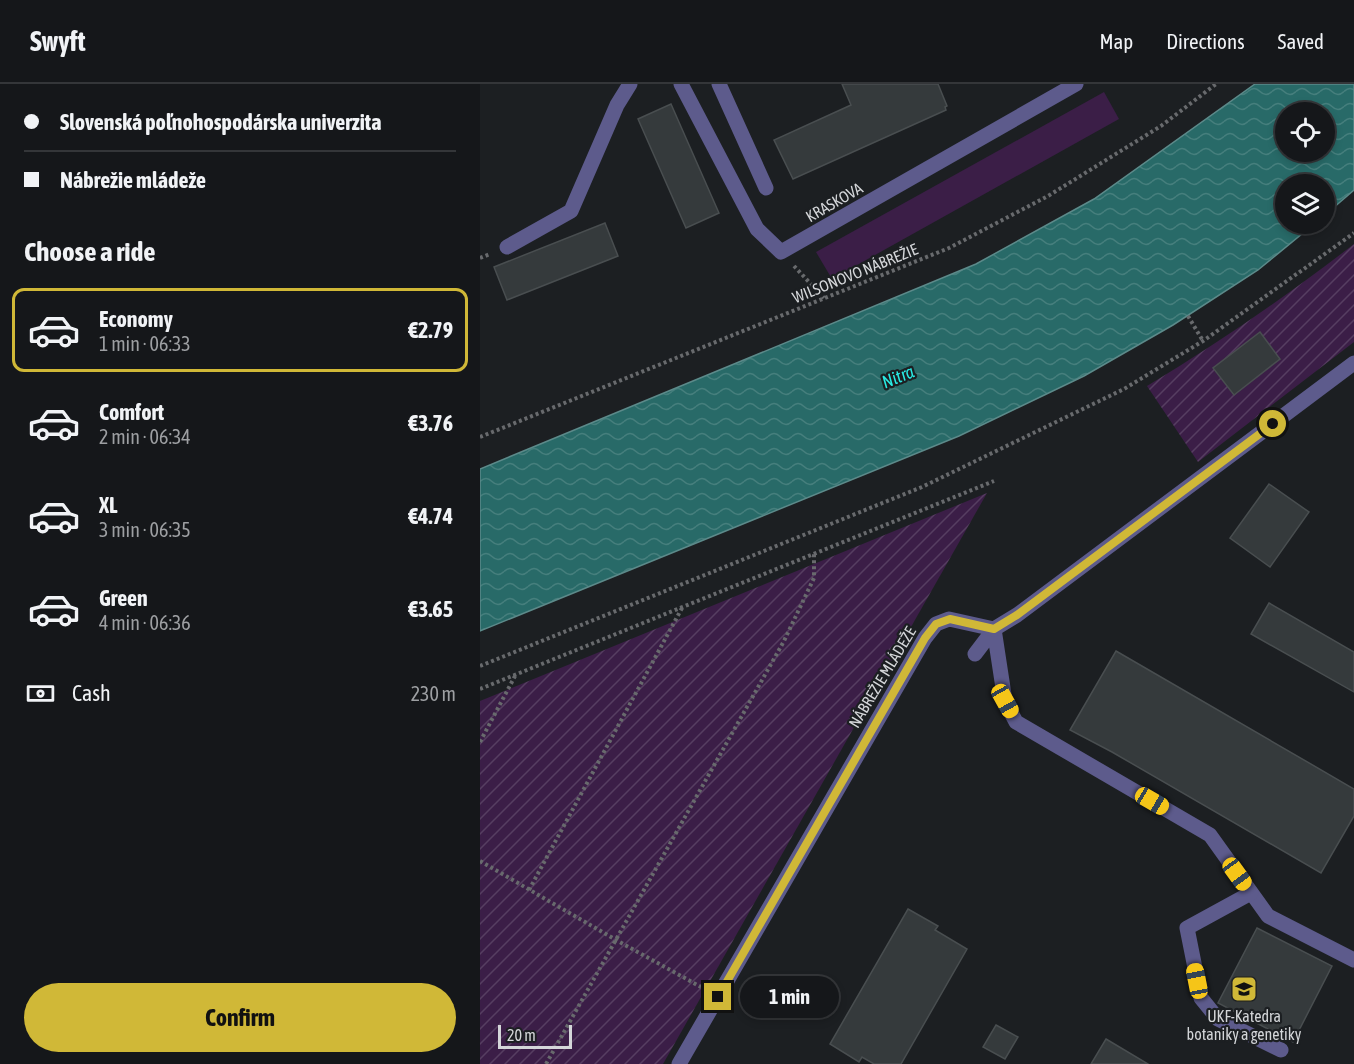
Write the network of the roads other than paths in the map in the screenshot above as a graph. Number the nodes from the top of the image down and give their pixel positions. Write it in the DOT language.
graph roads {
  1 [pos="630,84"];
  2 [pos="681,84"];
  3 [pos="719,84"];
  4 [pos="1076,84"];
  5 [pos="766,188"];
  6 [pos="507,247"];
  7 [pos="1354,363"];
  8 [pos="994,629"];
  9 [pos="975,654"];
  10 [pos="1251,893"];
  11 [pos="1354,960"];
  12 [pos="1281,1050"];
  13 [pos="679,1064"];
  1 -- 6 [label="street"];
  2 -- 4 [label="street, KRASKOVA"];
  3 -- 5 [label="street"];
  7 -- 8 [label="street"];
  8 -- 9 [label="street"];
  8 -- 10 [label="street"];
  8 -- 13 [label="street, NÁBREŽIE MLÁDEŽE"];
  10 -- 11 [label="street"];
  10 -- 12 [label="street"];
}
